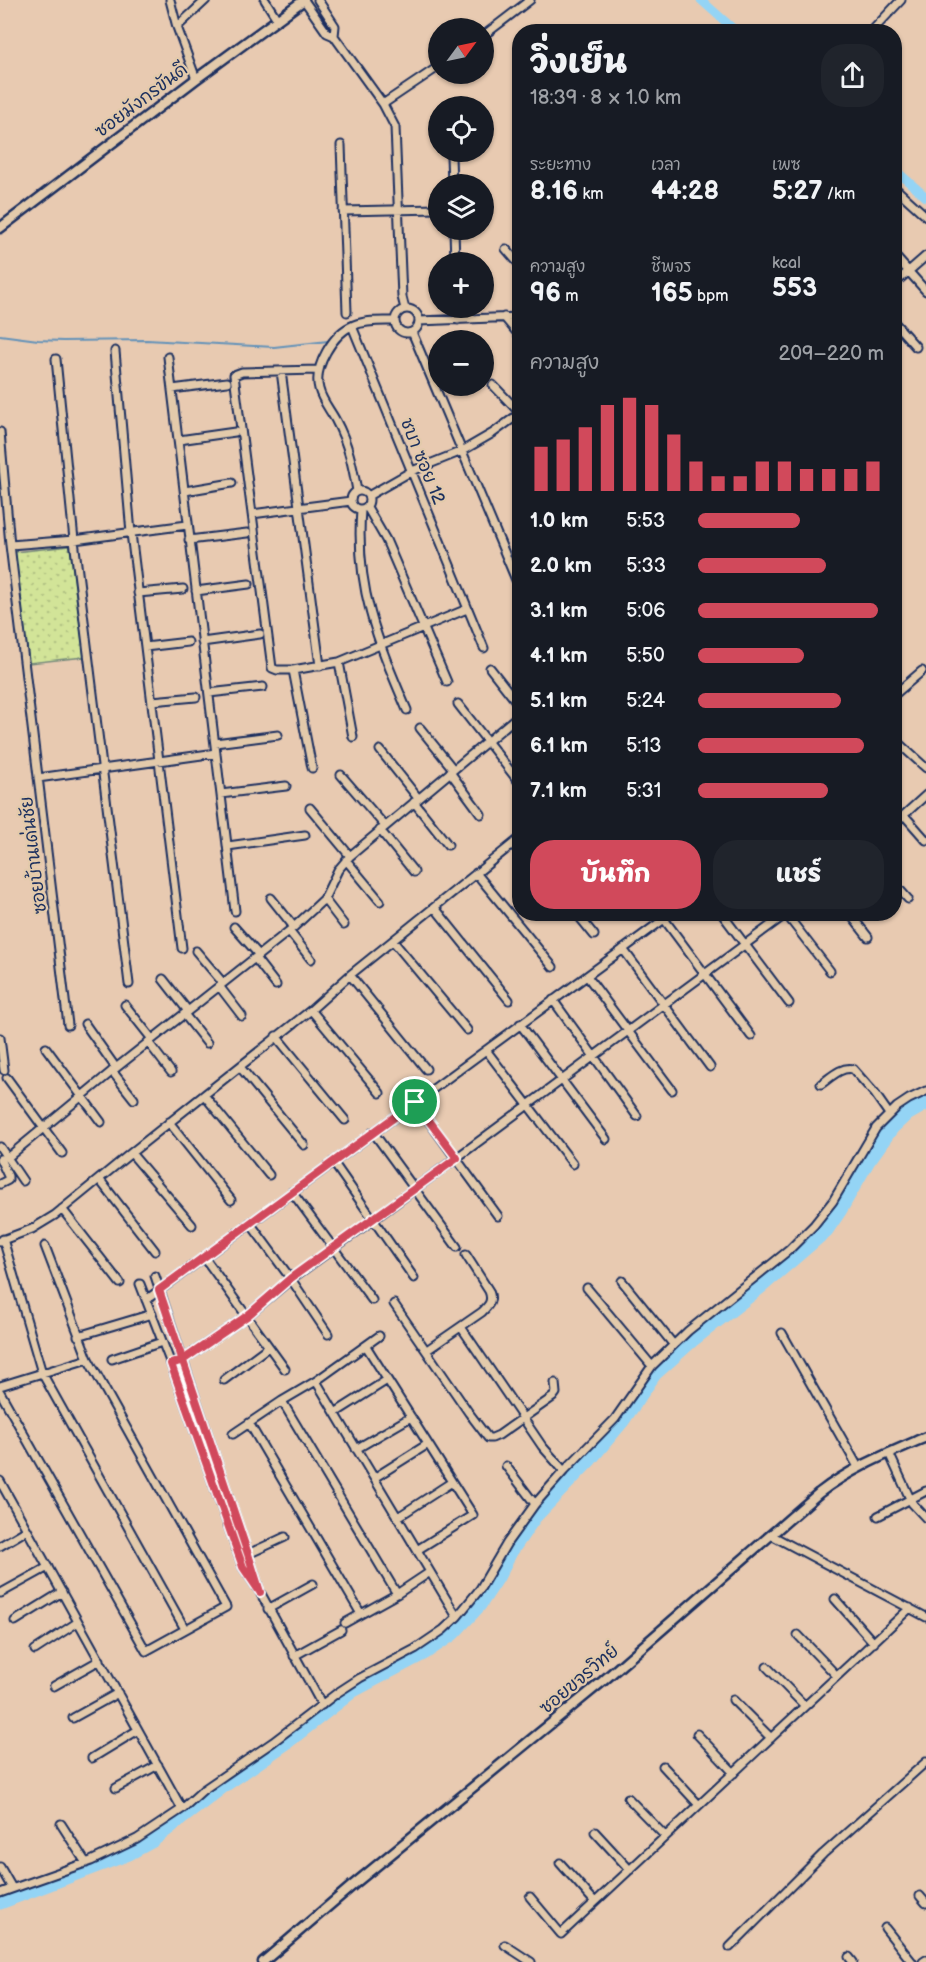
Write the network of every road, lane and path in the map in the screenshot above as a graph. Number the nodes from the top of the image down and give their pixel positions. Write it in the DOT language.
graph roads {
  1 [pos="170,0"];
  2 [pos="206,0"];
  3 [pos="265,0"];
  4 [pos="304,0"];
  5 [pos="318,0"];
  6 [pos="530,0"];
  7 [pos="901,0"];
  8 [pos="277,20"];
  9 [pos="878,24"];
  10 [pos="177,27"];
  11 [pos="494,28"];
  12 [pos="334,36"];
  13 [pos="428,74"];
  14 [pos="196,79"];
  15 [pos="383,104"];
  16 [pos="341,144"];
  17 [pos="902,194"];
  18 [pos="428,209"];
  19 [pos="399,210"];
  20 [pos="343,211"];
  21 [pos="926,216"];
  22 [pos="0,228"];
  23 [pos="506,249"];
  24 [pos="512,256"];
  25 [pos="926,256"];
  26 [pos="902,265"];
  27 [pos="908,272"];
  28 [pos="902,277"];
  29 [pos="926,291"];
  30 [pos="405,309"];
  31 [pos="346,312"];
  32 [pos="504,317"];
  33 [pos="512,317"];
  34 [pos="458,320"];
  35 [pos="395,321"];
  36 [pos="419,321"];
  37 [pos="352,326"];
  38 [pos="512,327"];
  39 [pos="902,331"];
  40 [pos="412,332"];
  41 [pos="916,347"];
  42 [pos="114,351"];
  43 [pos="168,357"];
  44 [pos="56,359"];
  45 [pos="318,370"];
  46 [pos="281,371"];
  47 [pos="227,382"];
  48 [pos="494,386"];
  49 [pos="172,389"];
  50 [pos="512,405"];
  51 [pos="512,419"];
  52 [pos="0,432"];
  53 [pos="234,432"];
  54 [pos="179,440"];
  55 [pos="462,451"];
  56 [pos="412,471"];
  57 [pos="232,483"];
  58 [pos="185,491"];
  59 [pos="357,491"];
  60 [pos="368,496"];
  61 [pos="351,501"];
  62 [pos="299,508"];
  63 [pos="364,508"];
  64 [pos="252,513"];
  65 [pos="188,525"];
  66 [pos="130,532"];
  67 [pos="247,533"];
  68 [pos="74,540"];
  69 [pos="189,540"];
  70 [pos="10,545"];
  71 [pos="512,570"];
  72 [pos="249,584"];
  73 [pos="183,589"];
  74 [pos="196,591"];
  75 [pos="138,593"];
  76 [pos="467,609"];
  77 [pos="423,628"];
  78 [pos="260,634"];
  79 [pos="188,642"];
  80 [pos="202,642"];
  81 [pos="379,645"];
  82 [pos="145,647"];
  83 [pos="484,648"];
  84 [pos="339,662"];
  85 [pos="320,666"];
  86 [pos="490,668"];
  87 [pos="293,670"];
  88 [pos="922,671"];
  89 [pos="447,682"];
  90 [pos="263,687"];
  91 [pos="902,688"];
  92 [pos="209,693"];
  93 [pos="512,696"];
  94 [pos="196,697"];
  95 [pos="152,701"];
  96 [pos="458,704"];
  97 [pos="407,710"];
  98 [pos="512,721"];
  99 [pos="420,728"];
  100 [pos="278,735"];
  101 [pos="353,737"];
  102 [pos="488,742"];
  103 [pos="215,743"];
  104 [pos="902,746"];
  105 [pos="380,750"];
  106 [pos="216,753"];
  107 [pos="160,761"];
  108 [pos="312,768"];
  109 [pos="926,768"];
  110 [pos="102,769"];
  111 [pos="451,770"];
  112 [pos="512,773"];
  113 [pos="341,774"];
  114 [pos="38,778"];
  115 [pos="286,786"];
  116 [pos="221,794"];
  117 [pos="926,795"];
  118 [pos="416,800"];
  119 [pos="310,808"];
  120 [pos="481,814"];
  121 [pos="904,815"];
  122 [pos="382,828"];
  123 [pos="305,835"];
  124 [pos="926,840"];
  125 [pos="448,845"];
  126 [pos="512,845"];
  127 [pos="228,846"];
  128 [pos="348,858"];
  129 [pos="414,872"];
  130 [pos="476,873"];
  131 [pos="902,892"];
  132 [pos="271,898"];
  133 [pos="324,899"];
  134 [pos="908,899"];
  135 [pos="380,901"];
  136 [pos="435,908"];
  137 [pos="235,911"];
  138 [pos="512,917"];
  139 [pos="515,921"];
  140 [pos="583,921"];
  141 [pos="661,921"];
  142 [pos="665,921"];
  143 [pos="728,921"];
  144 [pos="776,921"];
  145 [pos="791,921"];
  146 [pos="855,921"];
  147 [pos="344,926"];
  148 [pos="234,927"];
  149 [pos="292,929"];
  150 [pos="594,935"];
  151 [pos="868,937"];
  152 [pos="393,941"];
  153 [pos="745,944"];
  154 [pos="182,948"];
  155 [pos="623,949"];
  156 [pos="196,951"];
  157 [pos="257,956"];
  158 [pos="311,959"];
  159 [pos="553,967"];
  160 [pos="830,971"];
  161 [pos="704,974"];
  162 [pos="350,975"];
  163 [pos="587,976"];
  164 [pos="163,980"];
  165 [pos="129,984"];
  166 [pos="276,984"];
  167 [pos="221,985"];
  168 [pos="509,1000"];
  169 [pos="553,1000"];
  170 [pos="789,1003"];
  171 [pos="125,1005"];
  172 [pos="664,1005"];
  173 [pos="311,1010"];
  174 [pos="186,1012"];
  175 [pos="242,1016"];
  176 [pos="85,1024"];
  177 [pos="520,1024"];
  178 [pos="68,1025"];
  179 [pos="467,1030"];
  180 [pos="627,1032"];
  181 [pos="276,1036"];
  182 [pos="751,1036"];
  183 [pos="0,1038"];
  184 [pos="150,1041"];
  185 [pos="207,1043"];
  186 [pos="46,1048"];
  187 [pos="486,1050"];
  188 [pos="594,1056"];
  189 [pos="240,1066"];
  190 [pos="710,1067"];
  191 [pos="426,1069"];
  192 [pos="4,1070"];
  193 [pos="114,1070"];
  194 [pos="171,1072"];
  195 [pos="7,1078"];
  196 [pos="562,1081"];
  197 [pos="821,1084"];
  198 [pos="672,1090"];
  199 [pos="926,1091"];
  200 [pos="380,1093"];
  201 [pos="204,1095"];
  202 [pos="82,1097"];
  203 [pos="134,1099"];
  204 [pos="415,1102"];
  205 [pos="529,1105"];
  206 [pos="889,1114"];
  207 [pos="637,1116"];
  208 [pos="345,1120"];
  209 [pos="101,1122"];
  210 [pos="169,1122"];
  211 [pos="44,1128"];
  212 [pos="373,1132"];
  213 [pos="606,1139"];
  214 [pos="304,1145"];
  215 [pos="0,1147"];
  216 [pos="62,1153"];
  217 [pos="130,1153"];
  218 [pos="457,1158"];
  219 [pos="4,1159"];
  220 [pos="333,1162"];
  221 [pos="573,1164"];
  222 [pos="269,1175"];
  223 [pos="99,1179"];
  224 [pos="23,1180"];
  225 [pos="0,1184"];
  226 [pos="414,1190"];
  227 [pos="292,1192"];
  228 [pos="231,1200"];
  229 [pos="62,1209"];
  230 [pos="498,1216"];
  231 [pos="374,1219"];
  232 [pos="250,1223"];
  233 [pos="192,1225"];
  234 [pos="2,1240"];
  235 [pos="45,1246"];
  236 [pos="458,1247"];
  237 [pos="333,1248"];
  238 [pos="155,1251"];
  239 [pos="465,1255"];
  240 [pos="204,1257"];
  241 [pos="155,1276"];
  242 [pos="291,1278"];
  243 [pos="414,1278"];
  244 [pos="622,1281"];
  245 [pos="120,1283"];
  246 [pos="141,1284"];
  247 [pos="587,1288"];
  248 [pos="159,1290"];
  249 [pos="146,1300"];
  250 [pos="372,1300"];
  251 [pos="394,1304"];
  252 [pos="152,1314"];
  253 [pos="247,1316"];
  254 [pos="461,1327"];
  255 [pos="782,1333"];
  256 [pos="328,1334"];
  257 [pos="78,1336"];
  258 [pos="379,1336"];
  259 [pos="162,1342"];
  260 [pos="673,1344"];
  261 [pos="366,1346"];
  262 [pos="268,1347"];
  263 [pos="427,1350"];
  264 [pos="88,1359"];
  265 [pos="112,1359"];
  266 [pos="183,1360"];
  267 [pos="171,1364"];
  268 [pos="652,1366"];
  269 [pos="285,1369"];
  270 [pos="42,1373"];
  271 [pos="224,1380"];
  272 [pos="387,1380"];
  273 [pos="316,1381"];
  274 [pos="555,1383"];
  275 [pos="0,1386"];
  276 [pos="0,1392"];
  277 [pos="282,1401"];
  278 [pos="335,1413"];
  279 [pos="411,1417"];
  280 [pos="524,1419"];
  281 [pos="249,1424"];
  282 [pos="233,1434"];
  283 [pos="926,1437"];
  284 [pos="428,1444"];
  285 [pos="356,1449"];
  286 [pos="890,1453"];
  287 [pos="506,1466"];
  288 [pos="858,1467"];
  289 [pos="564,1471"];
  290 [pos="374,1478"];
  291 [pos="0,1481"];
  292 [pos="452,1482"];
  293 [pos="926,1491"];
  294 [pos="8,1495"];
  295 [pos="0,1499"];
  296 [pos="910,1499"];
  297 [pos="535,1504"];
  298 [pos="878,1516"];
  299 [pos="398,1517"];
  300 [pos="926,1518"];
  301 [pos="27,1530"];
  302 [pos="771,1535"];
  303 [pos="285,1537"];
  304 [pos="0,1546"];
  305 [pos="417,1550"];
  306 [pos="248,1554"];
  307 [pos="48,1567"];
  308 [pos="430,1572"];
  309 [pos="313,1584"];
  310 [pos="62,1592"];
  311 [pos="260,1592"];
  312 [pos="1,1593"];
  313 [pos="397,1594"];
  314 [pos="835,1599"];
  315 [pos="910,1608"];
  316 [pos="268,1609"];
  317 [pos="361,1614"];
  318 [pos="457,1617"];
  319 [pos="926,1617"];
  320 [pos="15,1621"];
  321 [pos="78,1622"];
  322 [pos="185,1629"];
  323 [pos="798,1635"];
  324 [pos="873,1643"];
  325 [pos="35,1650"];
  326 [pos="294,1656"];
  327 [pos="100,1660"];
  328 [pos="767,1667"];
  329 [pos="837,1676"];
  330 [pos="54,1686"];
  331 [pos="118,1693"];
  332 [pos="733,1700"];
  333 [pos="321,1705"];
  334 [pos="805,1706"];
  335 [pos="74,1718"];
  336 [pos="138,1730"];
  337 [pos="697,1734"];
  338 [pos="771,1738"];
  339 [pos="92,1758"];
  340 [pos="926,1762"];
  341 [pos="158,1765"];
  342 [pos="663,1766"];
  343 [pos="734,1773"];
  344 [pos="116,1788"];
  345 [pos="628,1798"];
  346 [pos="699,1805"];
  347 [pos="182,1809"];
  348 [pos="61,1824"];
  349 [pos="595,1832"];
  350 [pos="665,1836"];
  351 [pos="86,1863"];
  352 [pos="560,1863"];
  353 [pos="0,1867"];
  354 [pos="630,1869"];
  355 [pos="12,1888"];
  356 [pos="0,1893"];
  357 [pos="920,1896"];
  358 [pos="530,1897"];
  359 [pos="595,1902"];
  360 [pos="926,1903"];
  361 [pos="885,1928"];
  362 [pos="505,1945"];
  363 [pos="730,1947"];
  364 [pos="262,1962"];
  365 [pos="531,1962"];
  366 [pos="912,1962"];
  1 -- 10 [label="street"];
  2 -- 10 [label="street"];
  3 -- 8 [label="street"];
  4 -- 8 [label="street, ซอยมังกรขันดี"];
  4 -- 12 [label="street"];
  5 -- 12 [label="street"];
  6 -- 11 [label="street"];
  7 -- 9 [label="street"];
  8 -- 14 [label="street, ซอยมังกรขันดี"];
  10 -- 14 [label="street"];
  12 -- 15 [label="street"];
  13 -- 15 [label="street"];
  14 -- 22 [label="street, ซอยมังกรขันดี"];
  15 -- 19 [label="street"];
  16 -- 20 [label="street"];
  17 -- 21 [label="street"];
  18 -- 19 [label="street"];
  19 -- 20 [label="street"];
  19 -- 30 [label="street"];
  20 -- 31 [label="street"];
  23 -- 24 [label="street"];
  25 -- 27 [label="street"];
  26 -- 27 [label="street"];
  27 -- 28 [label="street"];
  27 -- 29 [label="street"];
  30 -- 35 [label="street"];
  30 -- 36 [label="street"];
  32 -- 33 [label="street"];
  32 -- 34 [label="street"];
  32 -- 38 [label="street"];
  34 -- 36 [label="street"];
  35 -- 37 [label="street"];
  35 -- 40 [label="street"];
  36 -- 40 [label="street"];
  37 -- 45 [label="street"];
  37 -- 56 [label="street, ชบา ซอย 12"];
  39 -- 41 [label="street"];
  40 -- 55 [label="street"];
  42 -- 66 [label="street"];
  43 -- 49 [label="street"];
  44 -- 68 [label="street"];
  45 -- 46 [label="street"];
  45 -- 59 [label="street"];
  46 -- 62 [label="street"];
  46 -- 64 [label="street"];
  47 -- 49 [label="street"];
  48 -- 50 [label="street"];
  49 -- 54 [label="street"];
  51 -- 55 [label="street"];
  52 -- 70 [label="street, ซอยบ้านเด่นชัย"];
  53 -- 54 [label="street"];
  54 -- 58 [label="street"];
  55 -- 56 [label="street"];
  55 -- 71 [label="street"];
  56 -- 60 [label="street"];
  56 -- 76 [label="street, ชบา ซอย 12"];
  57 -- 58 [label="street"];
  58 -- 65 [label="street"];
  59 -- 60 [label="street"];
  59 -- 61 [label="street"];
  60 -- 63 [label="street"];
  61 -- 62 [label="street"];
  61 -- 63 [label="street"];
  62 -- 64 [label="street"];
  62 -- 85 [label="street"];
  63 -- 77 [label="street"];
  63 -- 81 [label="street"];
  64 -- 87 [label="street"];
  65 -- 66 [label="street"];
  65 -- 69 [label="street"];
  66 -- 68 [label="street"];
  66 -- 75 [label="street"];
  67 -- 69 [label="street"];
  68 -- 70 [label="street"];
  68 -- 110 [label="street"];
  69 -- 74 [label="street"];
  70 -- 114 [label="street, ซอยบ้านเด่นชัย"];
  72 -- 74 [label="street"];
  73 -- 75 [label="street"];
  74 -- 80 [label="street"];
  75 -- 82 [label="street"];
  76 -- 77 [label="street"];
  76 -- 83 [label="street, ชบา ซอย 12"];
  77 -- 81 [label="street"];
  77 -- 89 [label="street"];
  78 -- 80 [label="street"];
  79 -- 82 [label="street"];
  80 -- 92 [label="street"];
  81 -- 84 [label="street"];
  81 -- 97 [label="street"];
  82 -- 95 [label="street"];
  84 -- 85 [label="street"];
  84 -- 101 [label="street"];
  85 -- 87 [label="street"];
  86 -- 93 [label="street"];
  87 -- 108 [label="street"];
  88 -- 91 [label="street"];
  90 -- 92 [label="street"];
  92 -- 103 [label="street"];
  94 -- 95 [label="street"];
  95 -- 107 [label="street"];
  96 -- 102 [label="street"];
  98 -- 102 [label="street"];
  99 -- 111 [label="street"];
  100 -- 103 [label="street"];
  102 -- 111 [label="street"];
  102 -- 112 [label="street"];
  103 -- 106 [label="street"];
  104 -- 109 [label="street"];
  105 -- 118 [label="street"];
  106 -- 107 [label="street"];
  106 -- 116 [label="street"];
  107 -- 110 [label="street"];
  107 -- 154 [label="street"];
  110 -- 114 [label="street"];
  110 -- 165 [label="street"];
  111 -- 118 [label="street"];
  111 -- 120 [label="street"];
  113 -- 122 [label="street"];
  114 -- 178 [label="street, ซอยบ้านเด่นชัย"];
  115 -- 116 [label="street"];
  116 -- 127 [label="street"];
  117 -- 121 [label="street"];
  118 -- 122 [label="street"];
  118 -- 125 [label="street"];
  119 -- 128 [label="street"];
  121 -- 124 [label="street"];
  122 -- 128 [label="street"];
  122 -- 129 [label="street"];
  123 -- 127 [label="street"];
  126 -- 130 [label="street"];
  127 -- 137 [label="street"];
  128 -- 133 [label="street"];
  128 -- 135 [label="street"];
  130 -- 136 [label="street"];
  130 -- 138 [label="street"];
  131 -- 134 [label="street"];
  132 -- 149 [label="street"];
  133 -- 147 [label="street"];
  133 -- 149 [label="street"];
  136 -- 152 [label="street"];
  136 -- 168 [label="street"];
  139 -- 159 [label="street"];
  140 -- 150 [label="street"];
  141 -- 155 [label="street"];
  142 -- 161 [label="street"];
  143 -- 153 [label="street"];
  144 -- 153 [label="street"];
  145 -- 160 [label="street"];
  146 -- 151 [label="street"];
  148 -- 157 [label="street"];
  149 -- 157 [label="street"];
  149 -- 158 [label="street"];
  152 -- 162 [label="street"];
  152 -- 179 [label="street"];
  153 -- 161 [label="street"];
  153 -- 170 [label="street"];
  155 -- 163 [label="street"];
  155 -- 172 [label="street"];
  156 -- 167 [label="street"];
  157 -- 166 [label="street"];
  157 -- 167 [label="street"];
  161 -- 172 [label="street"];
  161 -- 182 [label="street"];
  162 -- 173 [label="street"];
  162 -- 191 [label="street"];
  163 -- 169 [label="street"];
  163 -- 180 [label="street"];
  164 -- 174 [label="street"];
  167 -- 174 [label="street"];
  167 -- 175 [label="street"];
  169 -- 177 [label="street"];
  169 -- 188 [label="street"];
  171 -- 184 [label="street"];
  172 -- 180 [label="street"];
  172 -- 190 [label="street"];
  173 -- 181 [label="street"];
  173 -- 200 [label="street"];
  174 -- 184 [label="street"];
  174 -- 185 [label="street"];
  176 -- 193 [label="street"];
  177 -- 187 [label="street"];
  177 -- 196 [label="street"];
  180 -- 188 [label="street"];
  180 -- 198 [label="street"];
  181 -- 189 [label="street"];
  181 -- 208 [label="street"];
  183 -- 192 [label="street"];
  184 -- 193 [label="street"];
  184 -- 194 [label="street"];
  186 -- 202 [label="street"];
  187 -- 204 [label="street"];
  187 -- 205 [label="street"];
  188 -- 196 [label="street"];
  188 -- 207 [label="street"];
  189 -- 201 [label="street"];
  189 -- 214 [label="street"];
  193 -- 202 [label="street"];
  193 -- 203 [label="street"];
  195 -- 211 [label="street"];
  196 -- 205 [label="street"];
  196 -- 213 [label="street"];
  197 -- 206 [label="street"];
  199 -- 206 [label="street"];
  201 -- 210 [label="street"];
  201 -- 222 [label="street"];
  202 -- 209 [label="street"];
  202 -- 211 [label="street"];
  204 -- 212 [label="street"];
  204 -- 218 [label="street"];
  205 -- 218 [label="street"];
  205 -- 221 [label="street"];
  206 -- 260 [label="street"];
  210 -- 217 [label="street"];
  210 -- 228 [label="street"];
  211 -- 216 [label="street"];
  211 -- 219 [label="street"];
  212 -- 220 [label="street"];
  212 -- 226 [label="street"];
  215 -- 219 [label="street"];
  217 -- 223 [label="street"];
  217 -- 233 [label="street"];
  218 -- 226 [label="street"];
  218 -- 230 [label="street"];
  219 -- 224 [label="street"];
  219 -- 225 [label="street"];
  220 -- 227 [label="street"];
  220 -- 231 [label="street"];
  223 -- 229 [label="street"];
  223 -- 238 [label="street"];
  226 -- 231 [label="street"];
  226 -- 236 [label="street"];
  227 -- 232 [label="street"];
  227 -- 237 [label="street"];
  229 -- 234 [label="street"];
  229 -- 245 [label="street"];
  231 -- 237 [label="street"];
  231 -- 243 [label="street"];
  232 -- 240 [label="street"];
  232 -- 242 [label="street"];
  234 -- 270 [label="street"];
  235 -- 257 [label="street"];
  237 -- 242 [label="street"];
  237 -- 250 [label="street"];
  239 -- 254 [label="street"];
  240 -- 248 [label="street"];
  240 -- 253 [label="street"];
  241 -- 248 [label="street"];
  242 -- 253 [label="street"];
  242 -- 256 [label="street"];
  244 -- 260 [label="street"];
  246 -- 249 [label="street"];
  247 -- 268 [label="street"];
  248 -- 249 [label="street"];
  248 -- 266 [label="street"];
  249 -- 252 [label="street"];
  251 -- 263 [label="street"];
  252 -- 257 [label="street"];
  252 -- 259 [label="street"];
  253 -- 262 [label="street"];
  253 -- 266 [label="street"];
  254 -- 263 [label="street"];
  254 -- 280 [label="street"];
  255 -- 288 [label="street"];
  257 -- 264 [label="street"];
  258 -- 261 [label="street"];
  259 -- 265 [label="street"];
  259 -- 267 [label="street"];
  260 -- 268 [label="street"];
  261 -- 272 [label="street"];
  261 -- 273 [label="street"];
  262 -- 269 [label="street"];
  262 -- 271 [label="street"];
  263 -- 280 [label="street"];
  264 -- 270 [label="street"];
  264 -- 322 [label="street"];
  266 -- 267 [label="street"];
  266 -- 306 [label="street"];
  267 -- 311 [label="street"];
  268 -- 289 [label="street"];
  270 -- 275 [label="street"];
  270 -- 322 [label="street"];
  272 -- 278 [label="street"];
  272 -- 279 [label="street"];
  273 -- 277 [label="street"];
  273 -- 278 [label="street"];
  274 -- 280 [label="street"];
  276 -- 322 [label="street"];
  277 -- 281 [label="street"];
  277 -- 313 [label="street"];
  278 -- 285 [label="street"];
  279 -- 284 [label="street"];
  279 -- 285 [label="street"];
  280 -- 289 [label="street"];
  281 -- 282 [label="street"];
  281 -- 317 [label="street"];
  283 -- 286 [label="street, ซอยขจรวิทย์"];
  284 -- 290 [label="street"];
  284 -- 292 [label="street"];
  285 -- 290 [label="street"];
  286 -- 288 [label="street, ซอยขจรวิทย์"];
  286 -- 296 [label="street"];
  287 -- 297 [label="street"];
  288 -- 302 [label="street, ซอยขจรวิทย์"];
  289 -- 297 [label="street"];
  290 -- 299 [label="street"];
  291 -- 294 [label="street"];
  292 -- 299 [label="street"];
  292 -- 305 [label="street"];
  293 -- 296 [label="street"];
  294 -- 295 [label="street"];
  294 -- 301 [label="street"];
  296 -- 298 [label="street"];
  296 -- 300 [label="street"];
  297 -- 318 [label="street"];
  299 -- 305 [label="street"];
  301 -- 304 [label="street"];
  301 -- 307 [label="street"];
  302 -- 315 [label="street"];
  302 -- 364 [label="street, ซอยขจรวิทย์"];
  303 -- 306 [label="street"];
  305 -- 308 [label="street"];
  306 -- 311 [label="street"];
  307 -- 310 [label="street"];
  307 -- 312 [label="street"];
  308 -- 313 [label="street"];
  308 -- 318 [label="street"];
  309 -- 316 [label="street"];
  310 -- 320 [label="street"];
  310 -- 321 [label="street"];
  311 -- 316 [label="street"];
  313 -- 317 [label="street"];
  314 -- 324 [label="street"];
  315 -- 319 [label="street"];
  315 -- 324 [label="street"];
  316 -- 326 [label="street"];
  317 -- 326 [label="street"];
  318 -- 333 [label="street"];
  321 -- 325 [label="street"];
  321 -- 327 [label="street"];
  323 -- 329 [label="street"];
  324 -- 329 [label="street"];
  326 -- 333 [label="street"];
  327 -- 330 [label="street"];
  327 -- 331 [label="street"];
  328 -- 334 [label="street"];
  329 -- 334 [label="street"];
  331 -- 335 [label="street"];
  331 -- 336 [label="street"];
  332 -- 338 [label="street"];
  333 -- 347 [label="street"];
  334 -- 338 [label="street"];
  336 -- 339 [label="street"];
  336 -- 341 [label="street"];
  337 -- 343 [label="street"];
  338 -- 343 [label="street"];
  340 -- 363 [label="street"];
  341 -- 344 [label="street"];
  341 -- 347 [label="street"];
  342 -- 346 [label="street"];
  343 -- 346 [label="street"];
  345 -- 350 [label="street"];
  346 -- 350 [label="street"];
  347 -- 351 [label="street"];
  348 -- 351 [label="street"];
  349 -- 354 [label="street"];
  350 -- 354 [label="street"];
  351 -- 355 [label="street"];
  352 -- 359 [label="street"];
  353 -- 355 [label="street"];
  354 -- 359 [label="street"];
  355 -- 356 [label="street"];
  357 -- 360 [label="street"];
  358 -- 359 [label="street"];
  361 -- 366 [label="street"];
  362 -- 365 [label="street"];
}
